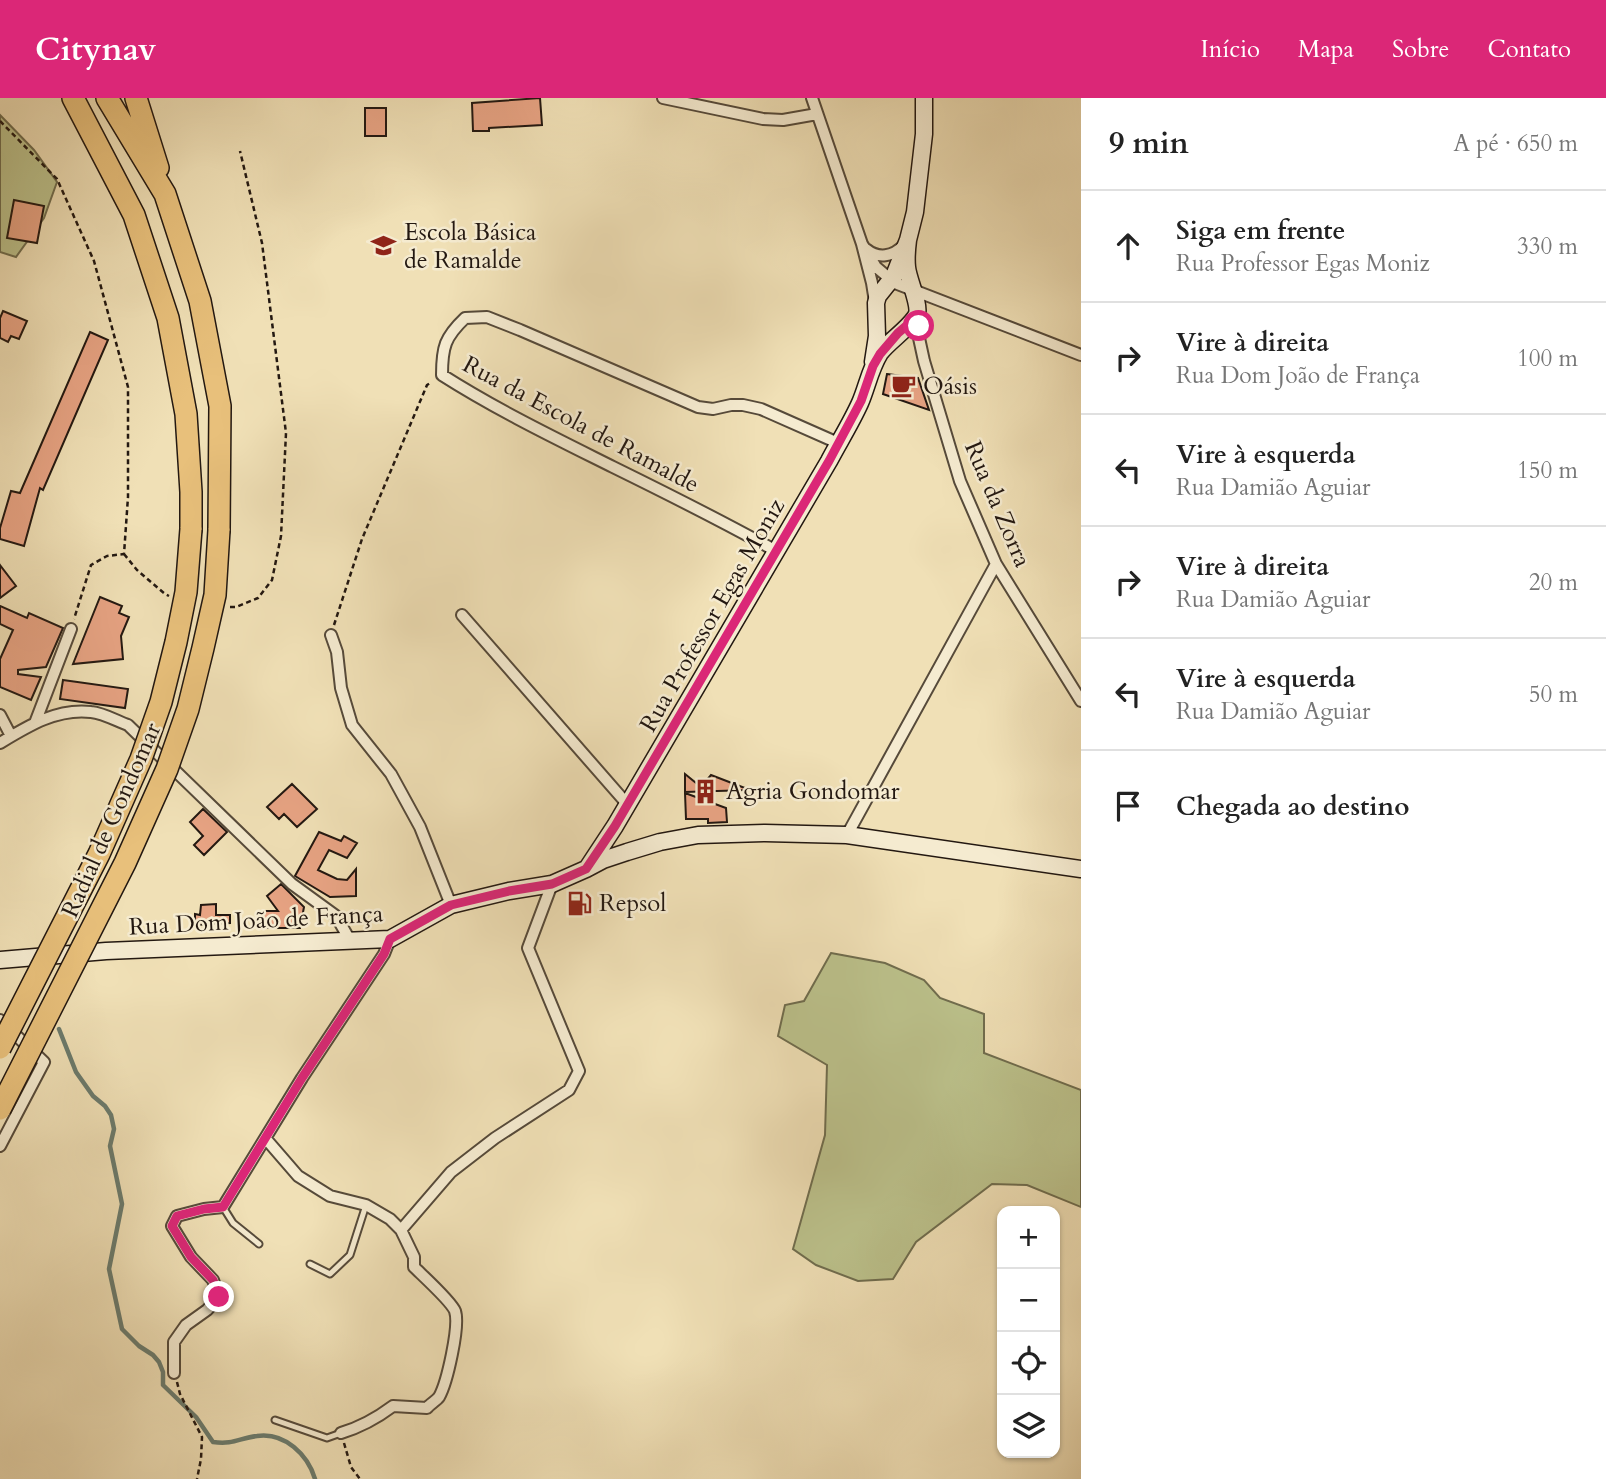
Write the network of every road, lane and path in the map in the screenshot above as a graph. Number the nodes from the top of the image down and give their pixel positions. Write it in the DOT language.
graph roads {
  1 [pos="62,98"];
  2 [pos="73,98"];
  3 [pos="107,98"];
  4 [pos="136,98"];
  5 [pos="663,98"];
  6 [pos="813,98"];
  7 [pos="924,98"];
  8 [pos="683,100"];
  9 [pos="817,114"];
  10 [pos="0,121"];
  11 [pos="87,122"];
  12 [pos="240,151"];
  13 [pos="165,194"];
  14 [pos="908,240"];
  15 [pos="862,244"];
  16 [pos="914,304"];
  17 [pos="876,310"];
  18 [pos="1081,355"];
  19 [pos="442,375"];
  20 [pos="868,379"];
  21 [pos="838,443"];
  22 [pos="776,551"];
  23 [pos="124,554"];
  24 [pos="996,564"];
  25 [pos="176,598"];
  26 [pos="223,607"];
  27 [pos="462,615"];
  28 [pos="71,629"];
  29 [pos="331,635"];
  30 [pos="1081,701"];
  31 [pos="0,715"];
  32 [pos="35,723"];
  33 [pos="11,736"];
  34 [pos="0,743"];
  35 [pos="628,804"];
  36 [pos="847,835"];
  37 [pos="586,869"];
  38 [pos="1081,869"];
  39 [pos="552,884"];
  40 [pos="451,905"];
  41 [pos="390,939"];
  42 [pos="351,942"];
  43 [pos="0,960"];
  44 [pos="0,1020"];
  45 [pos="0,1048"];
  46 [pos="0,1109"];
  47 [pos="266,1139"];
  48 [pos="0,1146"];
  49 [pos="366,1205"];
  50 [pos="223,1207"];
  51 [pos="401,1230"];
  52 [pos="259,1244"];
  53 [pos="310,1264"];
  54 [pos="174,1373"];
  55 [pos="275,1420"];
  56 [pos="341,1433"];
  57 [pos="197,1479"];
  58 [pos="360,1479"];
  1 -- 11 [label="highway"];
  2 -- 11 [label="highway, Radial de Gondomar"];
  3 -- 13 [label="highway, Radial de Gondomar"];
  4 -- 13 [label="highway"];
  5 -- 8 [label="street"];
  6 -- 9 [label="street"];
  7 -- 14 [label="main road, Rua Professor Egas Moniz"];
  8 -- 9 [label="street"];
  9 -- 15 [label="street"];
  10 -- 23 [label="path"];
  11 -- 45 [label="highway, Radial de Gondomar, bridge"];
  12 -- 26 [label="path"];
  13 -- 46 [label="highway, Radial de Gondomar, bridge"];
  14 -- 15 [label="street"];
  14 -- 16 [label="main road, Rua Professor Egas Moniz"];
  14 -- 16 [label="main road, Rua Professor Egas Moniz"];
  15 -- 16 [label="street"];
  15 -- 17 [label="street"];
  16 -- 17 [label="main road, Rua Professor Egas Moniz"];
  16 -- 17 [label="main road"];
  16 -- 18 [label="street"];
  16 -- 20 [label="main road, Rua Professor Egas Moniz"];
  16 -- 24 [label="street, Rua da Zorra"];
  17 -- 20 [label="main road, Rua Professor Egas Moniz"];
  19 -- 21 [label="street, Rua da Escola de Ramalde"];
  19 -- 22 [label="street, Rua da Escola de Ramalde"];
  19 -- 29 [label="path"];
  20 -- 21 [label="main road, Rua Professor Egas Moniz"];
  21 -- 22 [label="main road, Rua Professor Egas Moniz"];
  22 -- 35 [label="main road, Rua Professor Egas Moniz"];
  23 -- 25 [label="path"];
  23 -- 28 [label="path"];
  24 -- 30 [label="street, Rua da Zorra"];
  24 -- 36 [label="street"];
  27 -- 35 [label="street"];
  28 -- 32 [label="street"];
  29 -- 40 [label="street"];
  31 -- 33 [label="street"];
  32 -- 33 [label="street"];
  32 -- 42 [label="street"];
  33 -- 34 [label="street"];
  35 -- 37 [label="main road, Rua Professor Egas Moniz"];
  36 -- 37 [label="main road, Rua Dom João de França"];
  36 -- 38 [label="main road, Rua Dom João de França"];
  37 -- 39 [label="main road, Rua Dom João de França"];
  39 -- 40 [label="main road, Rua Dom João de França"];
  39 -- 51 [label="street"];
  40 -- 41 [label="main road, Rua Dom João de França"];
  41 -- 42 [label="main road, Rua Dom João de França"];
  41 -- 47 [label="street"];
  42 -- 43 [label="main road, Rua Dom João de França"];
  44 -- 48 [label="street"];
  47 -- 49 [label="street"];
  47 -- 50 [label="street"];
  49 -- 51 [label="street"];
  49 -- 53 [label="lane"];
  50 -- 52 [label="lane"];
  50 -- 54 [label="street"];
  51 -- 56 [label="street"];
  54 -- 57 [label="path"];
  55 -- 56 [label="lane"];
  56 -- 58 [label="path"];
}
